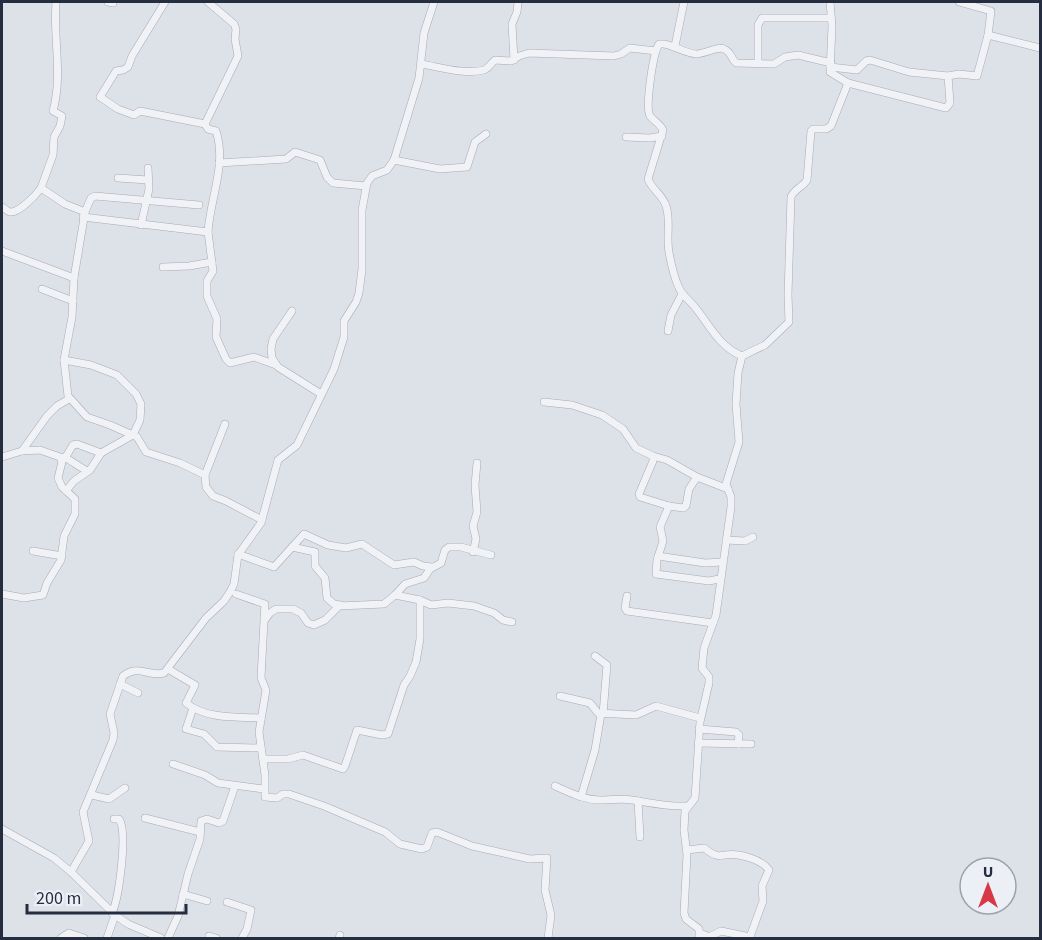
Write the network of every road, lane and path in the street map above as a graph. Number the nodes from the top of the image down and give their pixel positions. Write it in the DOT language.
graph roads {
  1 [pos="56,2"];
  2 [pos="165,2"];
  3 [pos="208,2"];
  4 [pos="434,2"];
  5 [pos="518,2"];
  6 [pos="684,2"];
  7 [pos="830,2"];
  8 [pos="959,2"];
  9 [pos="831,18"];
  10 [pos="988,35"];
  11 [pos="675,46"];
  12 [pos="1041,48"];
  13 [pos="656,51"];
  14 [pos="514,60"];
  15 [pos="758,62"];
  16 [pos="422,64"];
  17 [pos="831,65"];
  18 [pos="948,76"];
  19 [pos="848,83"];
  20 [pos="205,124"];
  21 [pos="486,134"];
  22 [pos="662,136"];
  23 [pos="626,137"];
  24 [pos="394,160"];
  25 [pos="219,163"];
  26 [pos="148,168"];
  27 [pos="118,178"];
  28 [pos="148,180"];
  29 [pos="366,186"];
  30 [pos="40,188"];
  31 [pos="145,201"];
  32 [pos="199,205"];
  33 [pos="2,207"];
  34 [pos="84,215"];
  35 [pos="141,225"];
  36 [pos="208,232"];
  37 [pos="2,251"];
  38 [pos="212,262"];
  39 [pos="163,267"];
  40 [pos="74,278"];
  41 [pos="42,289"];
  42 [pos="682,294"];
  43 [pos="73,301"];
  44 [pos="292,311"];
  45 [pos="668,331"];
  46 [pos="742,356"];
  47 [pos="64,360"];
  48 [pos="276,365"];
  49 [pos="321,394"];
  50 [pos="69,399"];
  51 [pos="544,402"];
  52 [pos="225,424"];
  53 [pos="133,435"];
  54 [pos="22,451"];
  55 [pos="101,453"];
  56 [pos="653,456"];
  57 [pos="2,457"];
  58 [pos="63,457"];
  59 [pos="477,463"];
  60 [pos="88,471"];
  61 [pos="205,475"];
  62 [pos="697,477"];
  63 [pos="728,489"];
  64 [pos="66,491"];
  65 [pos="669,506"];
  66 [pos="262,520"];
  67 [pos="753,537"];
  68 [pos="726,540"];
  69 [pos="292,547"];
  70 [pos="33,551"];
  71 [pos="473,552"];
  72 [pos="238,554"];
  73 [pos="491,555"];
  74 [pos="62,556"];
  75 [pos="658,556"];
  76 [pos="722,562"];
  77 [pos="432,567"];
  78 [pos="720,579"];
  79 [pos="2,594"];
  80 [pos="236,594"];
  81 [pos="395,595"];
  82 [pos="627,596"];
  83 [pos="420,600"];
  84 [pos="342,605"];
  85 [pos="264,621"];
  86 [pos="512,622"];
  87 [pos="713,623"];
  88 [pos="595,656"];
  89 [pos="168,669"];
  90 [pos="120,684"];
  91 [pos="138,693"];
  92 [pos="560,696"];
  93 [pos="193,708"];
  94 [pos="602,714"];
  95 [pos="261,718"];
  96 [pos="700,718"];
  97 [pos="699,729"];
  98 [pos="698,743"];
  99 [pos="738,744"];
  100 [pos="751,744"];
  101 [pos="261,748"];
  102 [pos="263,759"];
  103 [pos="173,764"];
  104 [pos="235,786"];
  105 [pos="555,786"];
  106 [pos="124,788"];
  107 [pos="264,789"];
  108 [pos="92,795"];
  109 [pos="581,797"];
  110 [pos="638,801"];
  111 [pos="687,806"];
  112 [pos="145,818"];
  113 [pos="114,819"];
  114 [pos="2,829"];
  115 [pos="200,831"];
  116 [pos="640,837"];
  117 [pos="687,850"];
  118 [pos="71,872"];
  119 [pos="183,894"];
  120 [pos="207,901"];
  121 [pos="227,902"];
  122 [pos="113,914"];
  123 [pos="699,936"];
  124 [pos="61,938"];
  125 [pos="84,939"];
  126 [pos="106,939"];
  127 [pos="161,939"];
  128 [pos="168,939"];
  129 [pos="242,939"];
  130 [pos="548,939"];
  1 -- 30 [label="street"];
  2 -- 20 [label="street"];
  3 -- 20 [label="street"];
  4 -- 16 [label="street"];
  5 -- 14 [label="street"];
  6 -- 11 [label="street"];
  7 -- 9 [label="street"];
  8 -- 10 [label="street"];
  9 -- 15 [label="street"];
  9 -- 17 [label="street"];
  10 -- 12 [label="street"];
  10 -- 18 [label="street"];
  11 -- 13 [label="street"];
  11 -- 15 [label="street"];
  13 -- 14 [label="street"];
  13 -- 22 [label="street"];
  14 -- 16 [label="street"];
  15 -- 17 [label="street"];
  16 -- 24 [label="street"];
  17 -- 18 [label="street"];
  17 -- 19 [label="street"];
  18 -- 19 [label="street"];
  19 -- 46 [label="street"];
  20 -- 25 [label="street"];
  21 -- 24 [label="street"];
  22 -- 23 [label="street"];
  22 -- 42 [label="street"];
  24 -- 29 [label="street"];
  25 -- 29 [label="street"];
  25 -- 36 [label="street"];
  26 -- 28 [label="street"];
  27 -- 28 [label="street"];
  28 -- 31 [label="street"];
  29 -- 49 [label="street"];
  30 -- 33 [label="street"];
  30 -- 34 [label="street"];
  31 -- 32 [label="street"];
  31 -- 34 [label="street"];
  31 -- 35 [label="street"];
  34 -- 35 [label="street"];
  34 -- 40 [label="street"];
  35 -- 36 [label="street"];
  36 -- 38 [label="street"];
  37 -- 40 [label="street"];
  38 -- 39 [label="street"];
  38 -- 48 [label="street"];
  40 -- 43 [label="street"];
  41 -- 43 [label="street"];
  42 -- 45 [label="street"];
  42 -- 46 [label="street"];
  43 -- 47 [label="street"];
  44 -- 48 [label="street"];
  46 -- 63 [label="street"];
  47 -- 50 [label="street"];
  47 -- 53 [label="street"];
  48 -- 49 [label="street"];
  49 -- 66 [label="street"];
  50 -- 53 [label="street"];
  50 -- 54 [label="street"];
  51 -- 56 [label="street"];
  52 -- 61 [label="street"];
  53 -- 55 [label="street"];
  53 -- 61 [label="street"];
  54 -- 57 [label="street"];
  54 -- 58 [label="street"];
  55 -- 58 [label="street"];
  55 -- 60 [label="street"];
  56 -- 62 [label="street"];
  56 -- 65 [label="street"];
  58 -- 60 [label="street"];
  58 -- 64 [label="street"];
  59 -- 71 [label="street"];
  60 -- 64 [label="street"];
  61 -- 66 [label="street"];
  62 -- 63 [label="street"];
  62 -- 65 [label="street"];
  63 -- 68 [label="street"];
  64 -- 74 [label="street"];
  65 -- 75 [label="street"];
  66 -- 72 [label="street"];
  67 -- 68 [label="street"];
  68 -- 76 [label="street"];
  69 -- 72 [label="street"];
  69 -- 77 [label="street"];
  69 -- 84 [label="street"];
  70 -- 74 [label="street"];
  71 -- 73 [label="street"];
  71 -- 77 [label="street"];
  72 -- 89 [label="street"];
  74 -- 79 [label="street"];
  75 -- 76 [label="street"];
  75 -- 78 [label="street"];
  76 -- 78 [label="street"];
  77 -- 81 [label="street"];
  78 -- 87 [label="street"];
  80 -- 85 [label="street"];
  81 -- 83 [label="street"];
  81 -- 84 [label="street"];
  82 -- 87 [label="street"];
  83 -- 86 [label="street"];
  83 -- 102 [label="street"];
  84 -- 85 [label="street"];
  85 -- 95 [label="street"];
  87 -- 96 [label="street"];
  88 -- 94 [label="street"];
  89 -- 90 [label="street"];
  89 -- 93 [label="street"];
  90 -- 91 [label="street"];
  90 -- 108 [label="street"];
  92 -- 94 [label="street"];
  93 -- 95 [label="street"];
  93 -- 101 [label="street"];
  94 -- 96 [label="street"];
  94 -- 109 [label="street"];
  95 -- 101 [label="street"];
  96 -- 97 [label="street"];
  97 -- 98 [label="street"];
  97 -- 99 [label="street"];
  98 -- 99 [label="street"];
  98 -- 111 [label="street"];
  99 -- 100 [label="street"];
  101 -- 102 [label="street"];
  102 -- 107 [label="street"];
  103 -- 104 [label="street"];
  104 -- 107 [label="street"];
  104 -- 115 [label="street"];
  105 -- 109 [label="street"];
  106 -- 108 [label="street"];
  107 -- 130 [label="street"];
  108 -- 118 [label="street"];
  109 -- 110 [label="street"];
  110 -- 111 [label="street"];
  110 -- 116 [label="street"];
  111 -- 117 [label="street"];
  112 -- 115 [label="street"];
  113 -- 122 [label="street"];
  114 -- 118 [label="street"];
  115 -- 119 [label="street"];
  117 -- 123 [label="street"];
  117 -- 123 [label="street"];
  118 -- 122 [label="street"];
  119 -- 120 [label="street"];
  119 -- 128 [label="street"];
  121 -- 129 [label="street"];
  122 -- 126 [label="street"];
  122 -- 127 [label="street"];
  124 -- 125 [label="street"];
}
